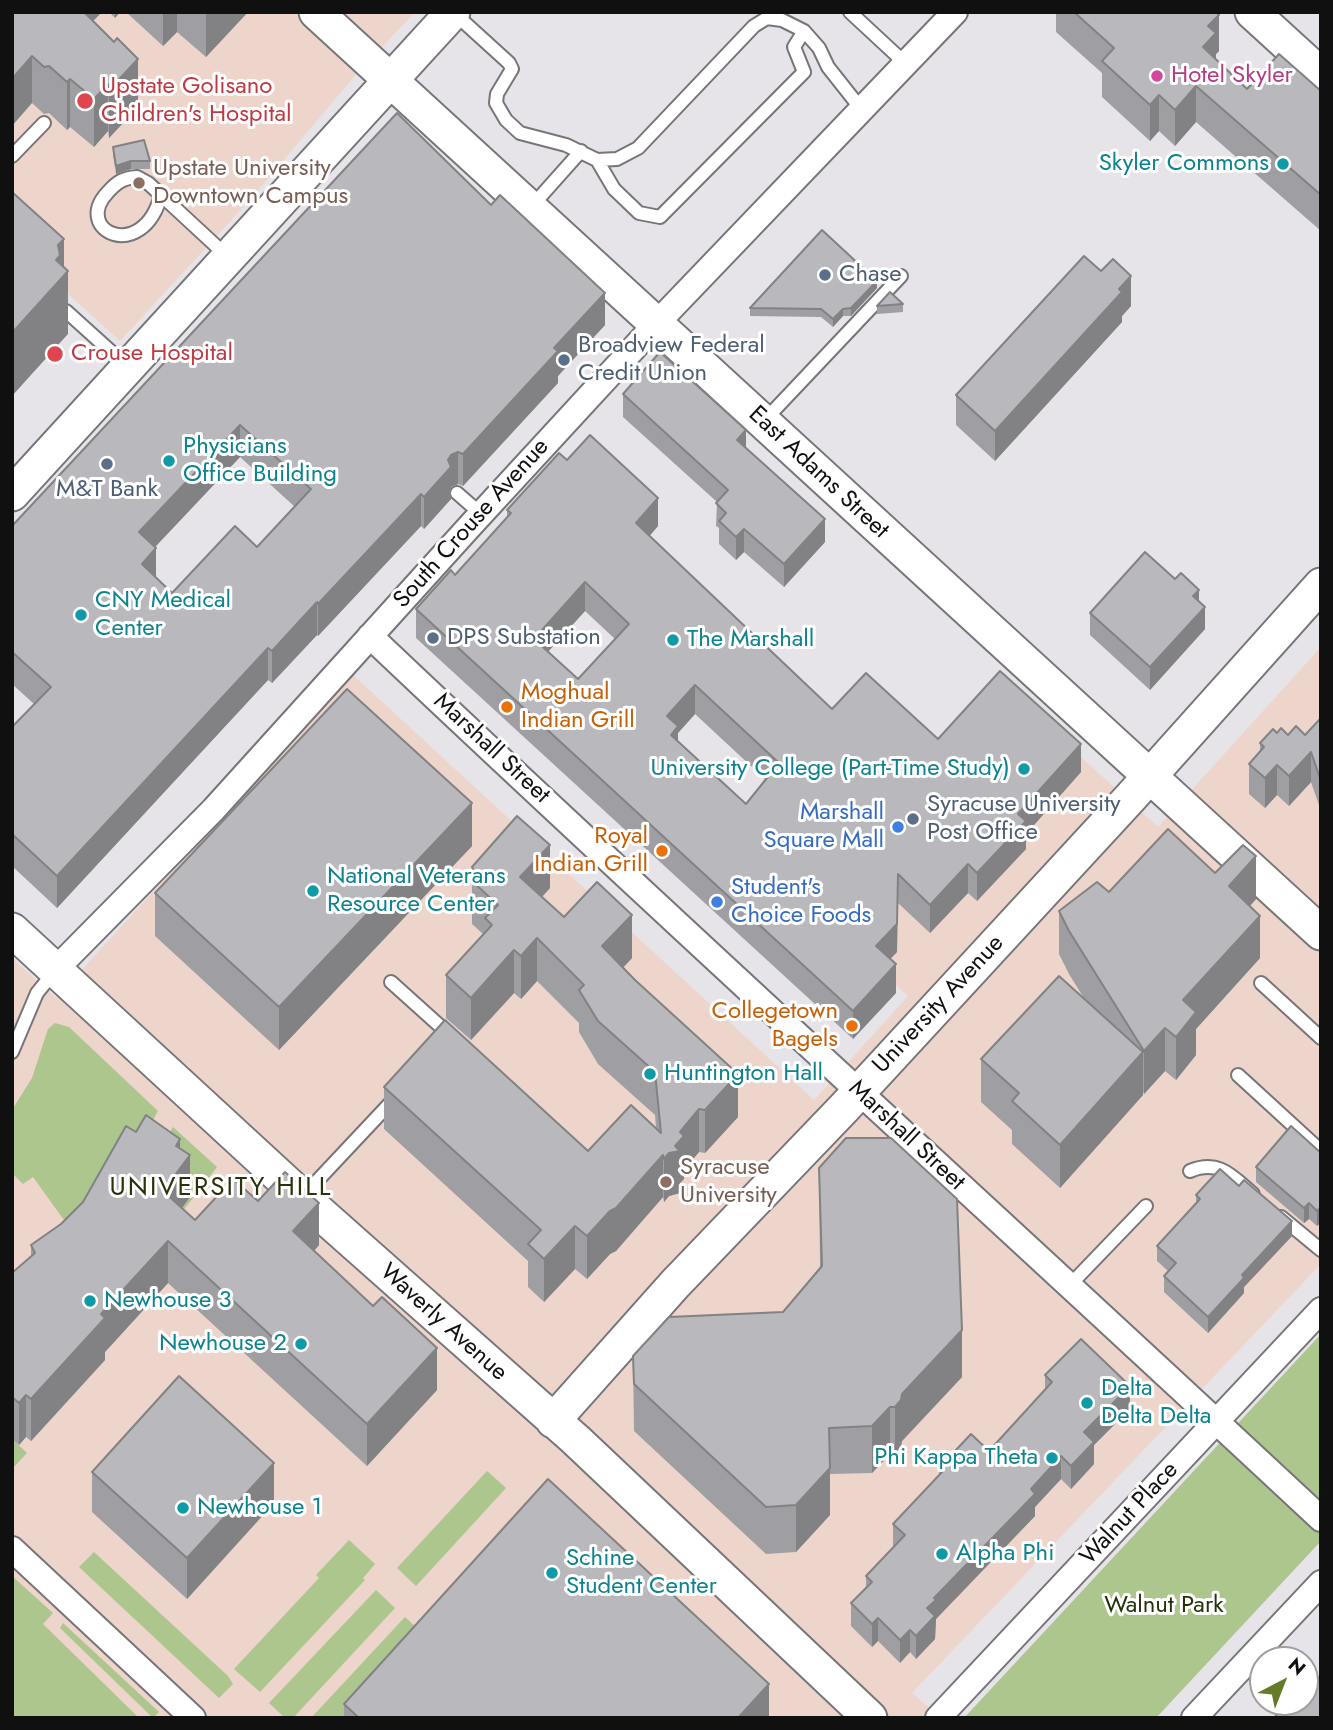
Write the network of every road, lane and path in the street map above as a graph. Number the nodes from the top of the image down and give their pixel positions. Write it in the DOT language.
graph roads {
  1 [pos="316,12"];
  2 [pos="453,12"];
  3 [pos="850,12"];
  4 [pos="955,12"];
  5 [pos="1252,12"];
  6 [pos="804,32"];
  7 [pos="906,64"];
  8 [pos="1321,75"];
  9 [pos="391,79"];
  10 [pos="862,110"];
  11 [pos="44,123"];
  12 [pos="581,151"];
  13 [pos="12,156"];
  14 [pos="597,160"];
  15 [pos="161,195"];
  16 [pos="531,208"];
  17 [pos="228,258"];
  18 [pos="901,276"];
  19 [pos="66,311"];
  20 [pos="657,323"];
  21 [pos="129,368"];
  22 [pos="763,422"];
  23 [pos="457,493"];
  24 [pos="12,494"];
  25 [pos="481,514"];
  26 [pos="1321,585"];
  27 [pos="370,636"];
  28 [pos="1149,776"];
  29 [pos="12,930"];
  30 [pos="1321,933"];
  31 [pos="55,970"];
  32 [pos="391,982"];
  33 [pos="1261,983"];
  34 [pos="1321,1038"];
  35 [pos="451,1043"];
  36 [pos="12,1052"];
  37 [pos="1238,1076"];
  38 [pos="407,1085"];
  39 [pos="858,1093"];
  40 [pos="1321,1151"];
  41 [pos="1190,1171"];
  42 [pos="302,1197"];
  43 [pos="1146,1206"];
  44 [pos="1321,1250"];
  45 [pos="1069,1286"];
  46 [pos="1321,1310"];
  47 [pos="554,1421"];
  48 [pos="1218,1421"];
  49 [pos="1321,1520"];
  50 [pos="12,1549"];
  51 [pos="1321,1583"];
  52 [pos="193,1718"];
  53 [pos="870,1718"];
  54 [pos="938,1718"];
  55 [pos="1194,1718"];
  1 -- 9 [label="street, East Adams Street"];
  2 -- 9 [label="street"];
  2 -- 12 [label="lane"];
  3 -- 7 [label="lane"];
  4 -- 7 [label="street, South Crouse Avenue"];
  5 -- 8 [label="street"];
  6 -- 10 [label="lane"];
  6 -- 14 [label="lane"];
  6 -- 14 [label="lane"];
  7 -- 10 [label="street, South Crouse Avenue"];
  9 -- 16 [label="street, East Adams Street"];
  9 -- 17 [label="street"];
  10 -- 20 [label="street, South Crouse Avenue"];
  11 -- 13 [label="lane"];
  12 -- 14 [label="lane"];
  12 -- 16 [label="lane"];
  15 -- 15 [label="lane"];
  15 -- 17 [label="lane"];
  16 -- 20 [label="street, East Adams Street"];
  17 -- 21 [label="street"];
  18 -- 22 [label="lane"];
  19 -- 21 [label="lane"];
  20 -- 22 [label="street, East Adams Street"];
  20 -- 25 [label="street, South Crouse Avenue"];
  21 -- 24 [label="street"];
  22 -- 28 [label="street, East Adams Street"];
  23 -- 25 [label="lane"];
  25 -- 27 [label="street, South Crouse Avenue"];
  26 -- 28 [label="street, University Avenue"];
  27 -- 31 [label="street, South Crouse Avenue"];
  27 -- 39 [label="street, Marshall Street"];
  28 -- 30 [label="street, East Adams Street"];
  28 -- 39 [label="street, University Avenue"];
  29 -- 31 [label="street, Waverly Avenue"];
  31 -- 36 [label="lane, South Crouse Avenue"];
  31 -- 42 [label="street, Waverly Avenue"];
  32 -- 35 [label="lane"];
  33 -- 34 [label="lane"];
  37 -- 40 [label="lane"];
  38 -- 42 [label="lane"];
  39 -- 45 [label="street, Marshall Street"];
  39 -- 47 [label="street, University Avenue"];
  41 -- 44 [label="lane"];
  42 -- 47 [label="street, Waverly Avenue"];
  43 -- 45 [label="lane"];
  45 -- 48 [label="street, Marshall Street"];
  46 -- 48 [label="street, Walnut Place"];
  47 -- 53 [label="street, Waverly Avenue"];
  48 -- 49 [label="street, Marshall Street"];
  48 -- 54 [label="street, Walnut Place"];
  50 -- 52 [label="street"];
  51 -- 55 [label="street"];
}
